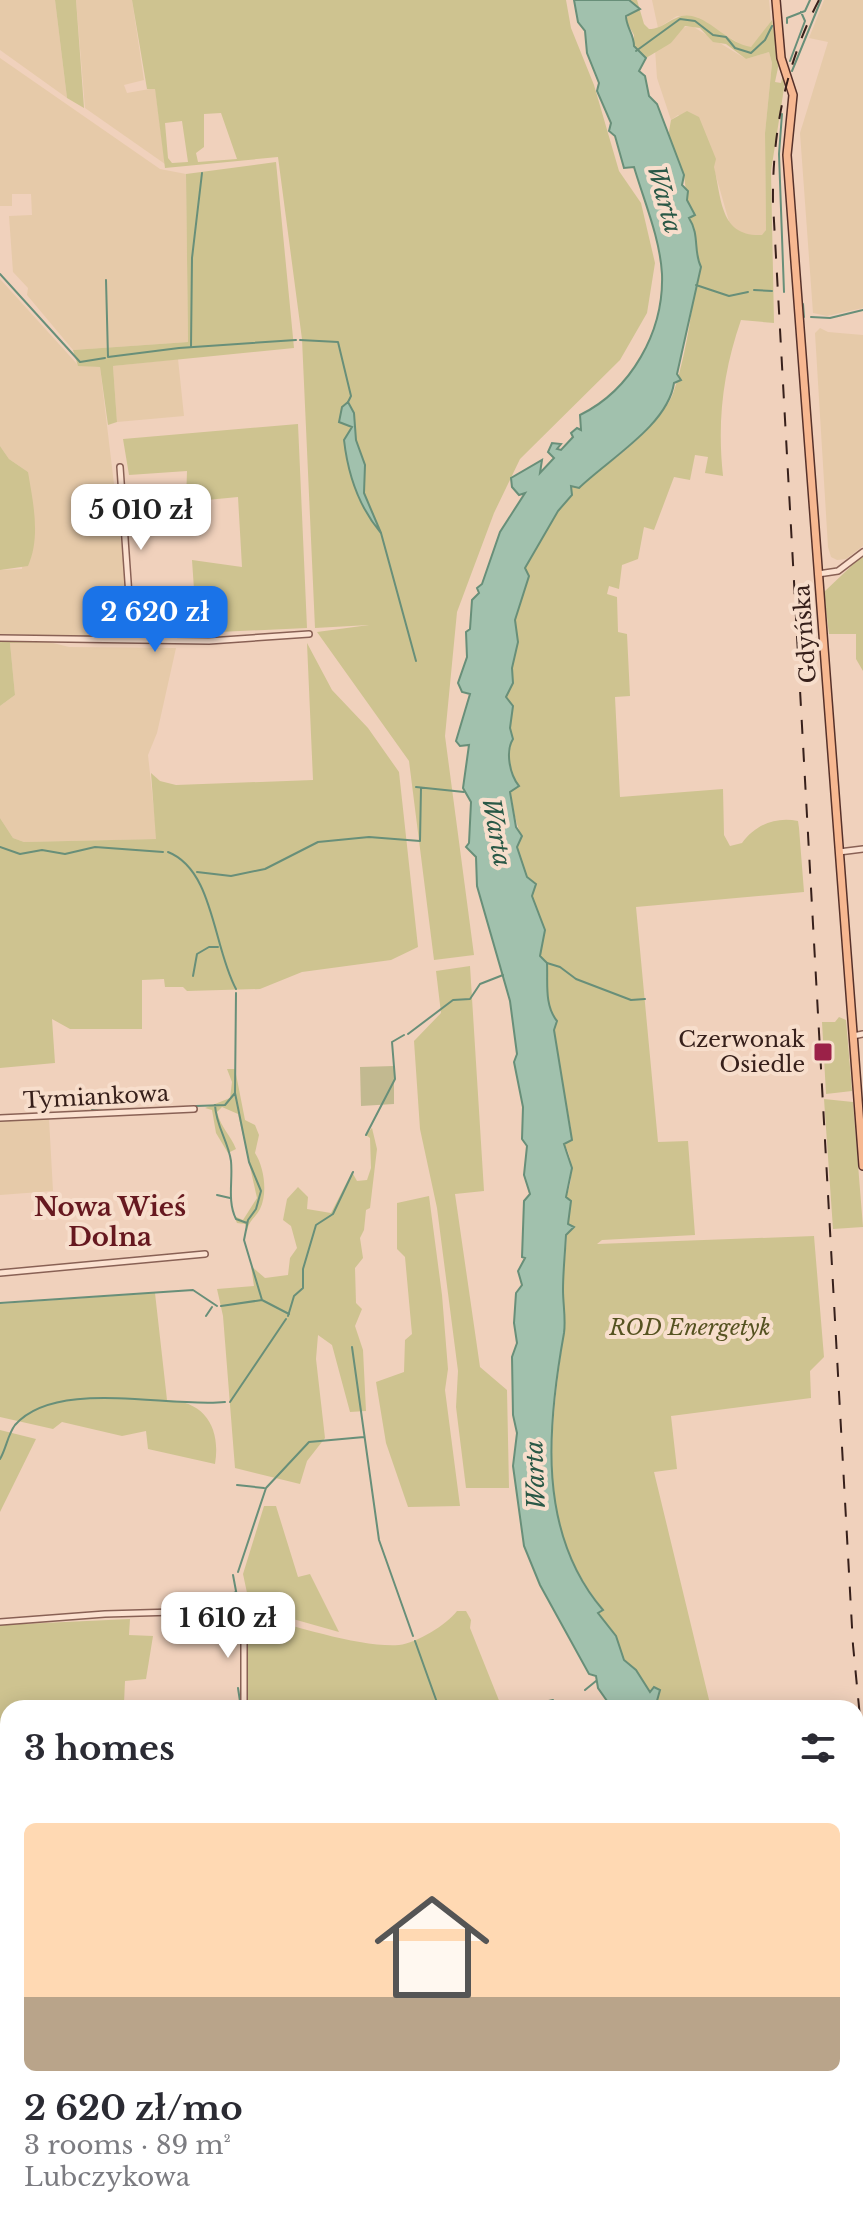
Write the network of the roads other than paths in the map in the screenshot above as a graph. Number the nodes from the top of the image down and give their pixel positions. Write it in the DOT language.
graph roads {
  1 [pos="776,0"];
  2 [pos="120,467"];
  3 [pos="863,552"];
  4 [pos="818,574"];
  5 [pos="309,634"];
  6 [pos="0,638"];
  7 [pos="132,639"];
  8 [pos="863,849"];
  9 [pos="839,852"];
  10 [pos="863,1034"];
  11 [pos="853,1036"];
  12 [pos="860,1099"];
  13 [pos="194,1109"];
  14 [pos="0,1118"];
  15 [pos="863,1166"];
  16 [pos="205,1254"];
  17 [pos="0,1273"];
  18 [pos="0,1622"];
  19 [pos="244,1700"];
  1 -- 4 [label="main road, Gdyńska"];
  2 -- 7 [label="street"];
  3 -- 4 [label="street"];
  4 -- 9 [label="main road, Gdyńska"];
  5 -- 7 [label="street"];
  6 -- 7 [label="street"];
  8 -- 9 [label="street"];
  9 -- 11 [label="main road, Gdyńska"];
  10 -- 11 [label="street"];
  11 -- 12 [label="main road, Gdyńska"];
  12 -- 15 [label="main road, Gdyńska"];
  13 -- 14 [label="street, Tymiankowa"];
  16 -- 17 [label="street"];
  18 -- 19 [label="street"];
}
